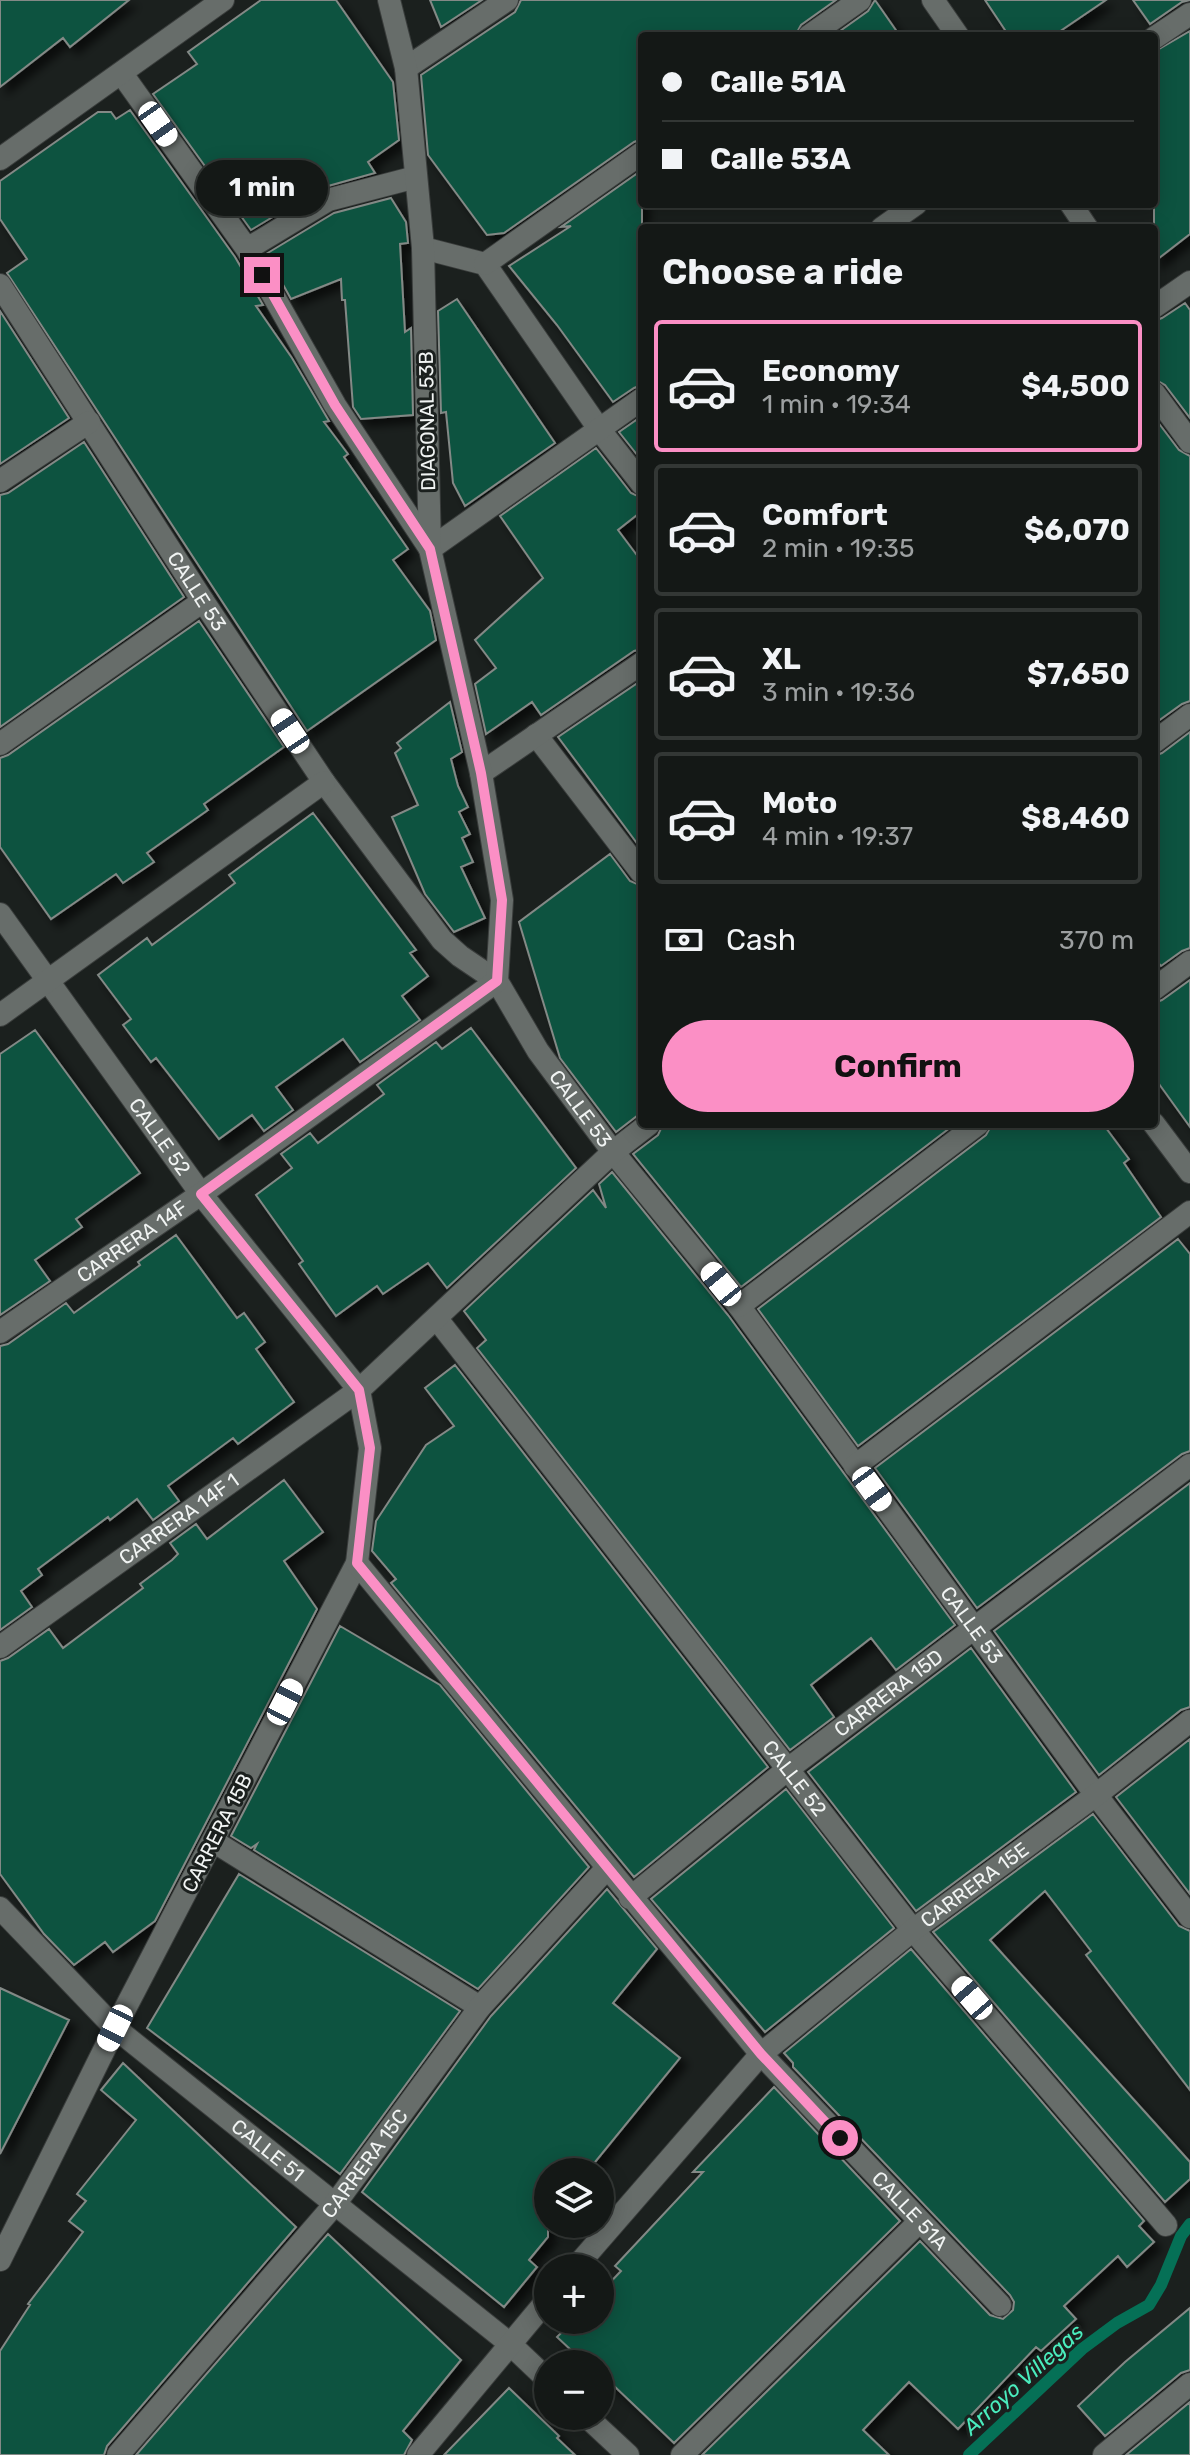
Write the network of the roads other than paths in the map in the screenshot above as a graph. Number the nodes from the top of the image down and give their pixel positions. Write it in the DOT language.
graph roads {
  1 [pos="223,0"];
  2 [pos="389,0"];
  3 [pos="507,0"];
  4 [pos="860,0"];
  5 [pos="933,0"];
  6 [pos="1190,14"];
  7 [pos="815,32"];
  8 [pos="955,32"];
  9 [pos="1158,35"];
  10 [pos="406,68"];
  11 [pos="122,74"];
  12 [pos="638,156"];
  13 [pos="0,159"];
  14 [pos="416,177"];
  15 [pos="910,208"];
  16 [pos="888,224"];
  17 [pos="423,248"];
  18 [pos="247,249"];
  19 [pos="485,264"];
  20 [pos="1190,282"];
  21 [pos="0,285"];
  22 [pos="1158,304"];
  23 [pos="1158,398"];
  24 [pos="638,402"];
  25 [pos="89,422"];
  26 [pos="599,429"];
  27 [pos="1190,442"];
  28 [pos="638,479"];
  29 [pos="0,481"];
  30 [pos="430,549"];
  31 [pos="203,601"];
  32 [pos="638,666"];
  33 [pos="1190,715"];
  34 [pos="536,735"];
  35 [pos="1158,739"];
  36 [pos="0,744"];
  37 [pos="481,773"];
  38 [pos="324,782"];
  39 [pos="638,868"];
  40 [pos="0,914"];
  41 [pos="1190,962"];
  42 [pos="47,981"];
  43 [pos="497,981"];
  44 [pos="1158,986"];
  45 [pos="0,1015"];
  46 [pos="644,1128"];
  47 [pos="973,1128"];
  48 [pos="1157,1128"];
  49 [pos="613,1152"];
  50 [pos="1190,1172"];
  51 [pos="201,1194"];
  52 [pos="1190,1212"];
  53 [pos="739,1306"];
  54 [pos="437,1319"];
  55 [pos="0,1332"];
  56 [pos="359,1390"];
  57 [pos="1190,1465"];
  58 [pos="855,1466"];
  59 [pos="357,1563"];
  60 [pos="975,1629"];
  61 [pos="0,1647"];
  62 [pos="1190,1721"];
  63 [pos="788,1769"];
  64 [pos="1096,1795"];
  65 [pos="213,1841"];
  66 [pos="607,1868"];
  67 [pos="630,1898"];
  68 [pos="0,1908"];
  69 [pos="1190,1917"];
  70 [pos="913,1930"];
  71 [pos="480,2007"];
  72 [pos="115,2028"];
  73 [pos="761,2054"];
  74 [pos="335,2204"];
  75 [pos="919,2222"];
  76 [pos="1166,2225"];
  77 [pos="587,2254"];
  78 [pos="0,2260"];
  79 [pos="1000,2305"];
  80 [pos="534,2315"];
  81 [pos="509,2343"];
  82 [pos="534,2367"];
  83 [pos="1190,2384"];
  84 [pos="601,2430"];
  85 [pos="118,2455"];
  86 [pos="418,2455"];
  87 [pos="628,2455"];
  88 [pos="682,2455"];
  89 [pos="1104,2455"];
  1 -- 11 [label="street"];
  2 -- 10 [label="street, DIAGONAL 53B"];
  3 -- 10 [label="street"];
  4 -- 7 [label="street"];
  5 -- 8 [label="street"];
  6 -- 9 [label="street"];
  10 -- 14 [label="street, DIAGONAL 53B"];
  11 -- 13 [label="street"];
  11 -- 18 [label="street"];
  12 -- 19 [label="street"];
  14 -- 17 [label="street, DIAGONAL 53B"];
  14 -- 18 [label="street"];
  15 -- 16 [label="street"];
  17 -- 19 [label="street"];
  17 -- 30 [label="street, DIAGONAL 53B"];
  18 -- 30 [label="street"];
  19 -- 26 [label="street"];
  20 -- 22 [label="street"];
  21 -- 25 [label="street, CALLE 53"];
  23 -- 27 [label="street"];
  24 -- 26 [label="street"];
  25 -- 29 [label="street"];
  25 -- 31 [label="street, CALLE 53"];
  26 -- 28 [label="street"];
  26 -- 30 [label="street"];
  30 -- 37 [label="street, DIAGONAL 53B"];
  31 -- 36 [label="street"];
  31 -- 38 [label="street, CALLE 53"];
  32 -- 34 [label="street"];
  33 -- 35 [label="street"];
  34 -- 37 [label="street"];
  34 -- 39 [label="street"];
  37 -- 43 [label="street, DIAGONAL 53B"];
  38 -- 42 [label="street"];
  38 -- 43 [label="street, CALLE 53"];
  40 -- 42 [label="street, CALLE 52"];
  41 -- 44 [label="street"];
  42 -- 45 [label="street"];
  42 -- 51 [label="street, CALLE 52"];
  43 -- 49 [label="street, CALLE 53"];
  43 -- 51 [label="street, CARRERA 14F"];
  46 -- 49 [label="street, CARRERA 14F 1"];
  47 -- 53 [label="street"];
  48 -- 50 [label="street"];
  49 -- 53 [label="street, CALLE 53"];
  49 -- 54 [label="street, CARRERA 14F 1"];
  51 -- 55 [label="street, CARRERA 14F"];
  51 -- 56 [label="street, CALLE 52"];
  52 -- 58 [label="street"];
  53 -- 58 [label="street, CALLE 53"];
  54 -- 56 [label="street, CARRERA 14F 1"];
  54 -- 63 [label="street, CALLE 52"];
  56 -- 59 [label="street, CARRERA 15B"];
  56 -- 61 [label="street, CARRERA 14F 1"];
  57 -- 60 [label="street, CARRERA 15D"];
  58 -- 60 [label="street, CALLE 53"];
  59 -- 65 [label="street, CARRERA 15B"];
  59 -- 66 [label="street, CALLE 51A"];
  60 -- 63 [label="street, CARRERA 15D"];
  60 -- 64 [label="street, CALLE 53"];
  62 -- 64 [label="street, CARRERA 15E"];
  63 -- 67 [label="street, CARRERA 15D"];
  63 -- 70 [label="street, CALLE 52"];
  64 -- 69 [label="street, CALLE 53"];
  64 -- 70 [label="street, CARRERA 15E"];
  65 -- 71 [label="street"];
  65 -- 72 [label="street, CARRERA 15B"];
  66 -- 67 [label="street, CALLE 51A"];
  66 -- 71 [label="street, CARRERA 15C"];
  67 -- 73 [label="street, CALLE 51A"];
  68 -- 72 [label="street, CALLE 51"];
  70 -- 73 [label="street, CARRERA 15E"];
  70 -- 76 [label="street, CALLE 52"];
  71 -- 74 [label="street, CARRERA 15C"];
  72 -- 74 [label="street, CALLE 51"];
  72 -- 78 [label="street, CARRERA 15B"];
  73 -- 75 [label="street, CALLE 51A"];
  73 -- 77 [label="street"];
  74 -- 81 [label="street, CALLE 51"];
  74 -- 85 [label="street, CARRERA 15C"];
  75 -- 79 [label="street, CALLE 51A"];
  75 -- 88 [label="street"];
  80 -- 81 [label="street"];
  81 -- 82 [label="street, CALLE 51"];
  81 -- 86 [label="street"];
  83 -- 89 [label="street"];
  84 -- 87 [label="street"];
}
